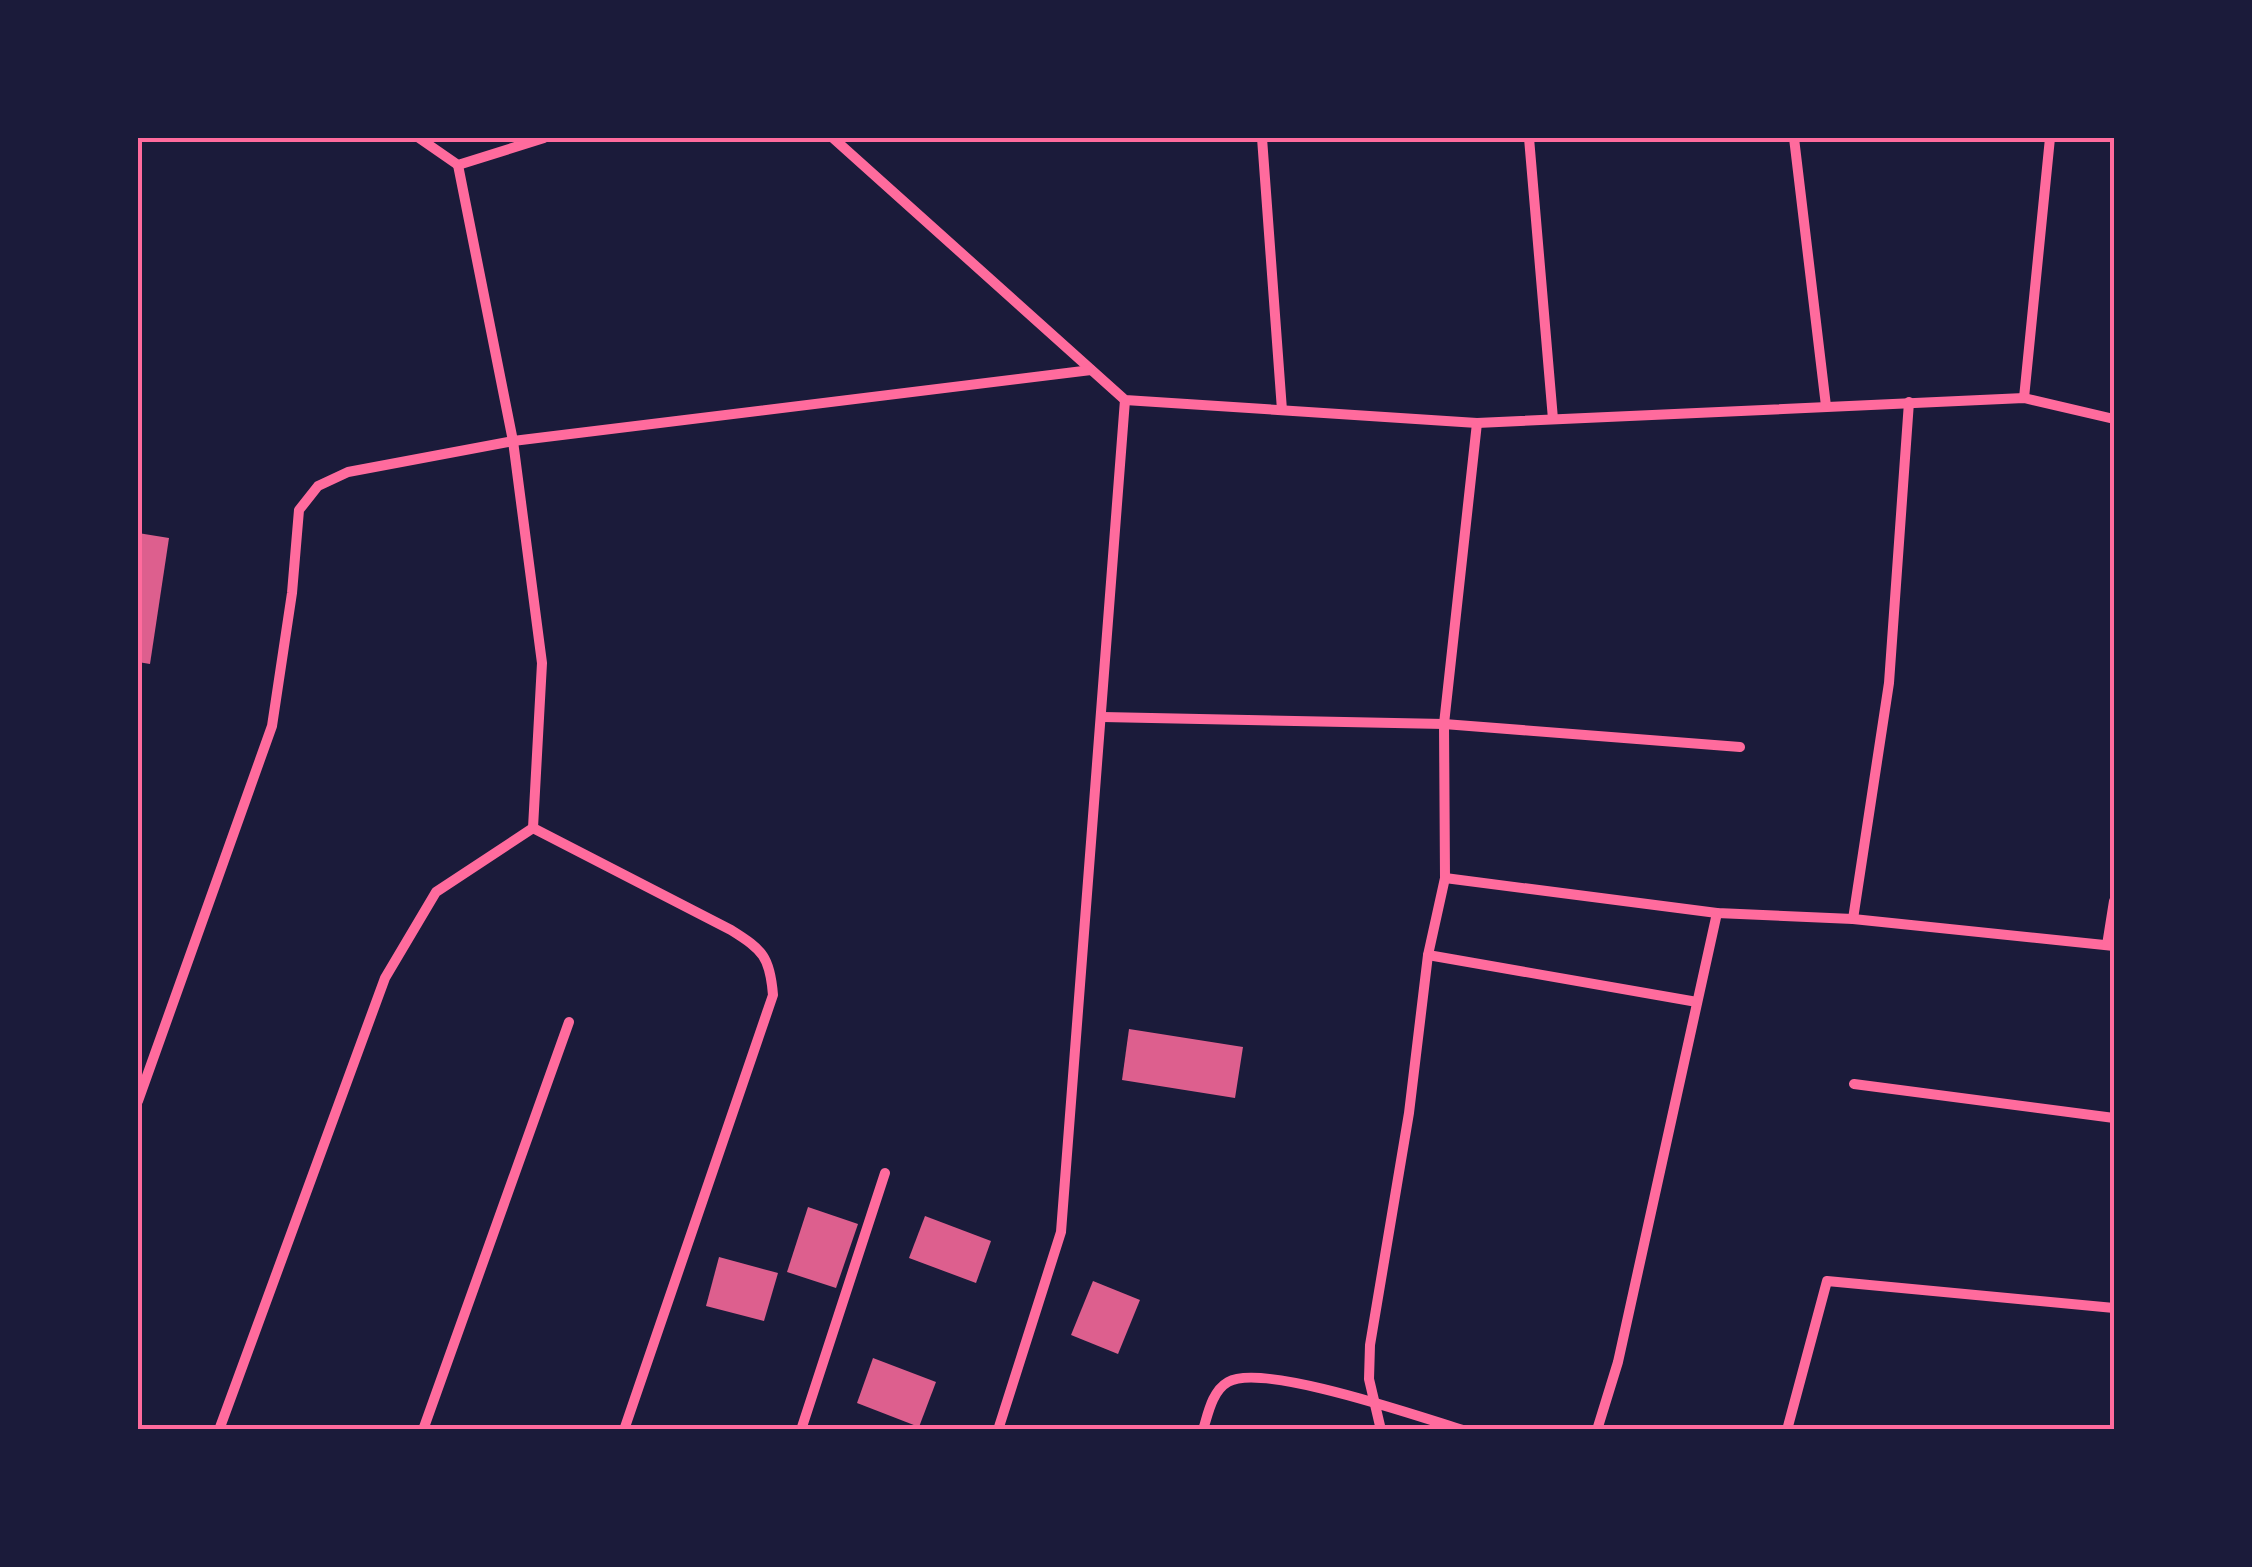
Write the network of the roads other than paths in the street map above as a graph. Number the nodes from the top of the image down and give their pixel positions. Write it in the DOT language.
graph roads {
  1 [pos="419,138"];
  2 [pos="544,138"];
  3 [pos="833,138"];
  4 [pos="1262,138"];
  5 [pos="1529,138"];
  6 [pos="1794,138"];
  7 [pos="2050,138"];
  8 [pos="458,165"];
  9 [pos="1090,370"];
  10 [pos="2024,398"];
  11 [pos="1125,400"];
  12 [pos="1909,402"];
  13 [pos="1826,406"];
  14 [pos="1282,410"];
  15 [pos="1553,419"];
  16 [pos="2114,419"];
  17 [pos="1477,423"];
  18 [pos="513,442"];
  19 [pos="1103,718"];
  20 [pos="1444,724"];
  21 [pos="1740,747"];
  22 [pos="534,828"];
  23 [pos="1445,878"];
  24 [pos="2114,901"];
  25 [pos="1717,913"];
  26 [pos="1853,918"];
  27 [pos="2110,945"];
  28 [pos="1428,955"];
  29 [pos="1697,1002"];
  30 [pos="569,1022"];
  31 [pos="1854,1084"];
  32 [pos="138,1101"];
  33 [pos="2114,1118"];
  34 [pos="885,1173"];
  35 [pos="2114,1308"];
  36 [pos="1375,1404"];
  37 [pos="220,1430"];
  38 [pos="423,1430"];
  39 [pos="624,1430"];
  40 [pos="801,1430"];
  41 [pos="998,1430"];
  42 [pos="1203,1430"];
  43 [pos="1381,1430"];
  44 [pos="1462,1430"];
  45 [pos="1597,1430"];
  46 [pos="1786,1430"];
  1 -- 8 [label="street"];
  2 -- 8 [label="street"];
  3 -- 9 [label="street"];
  4 -- 14 [label="street"];
  5 -- 15 [label="street"];
  6 -- 13 [label="street"];
  7 -- 10 [label="street"];
  8 -- 18 [label="street"];
  9 -- 11 [label="street"];
  9 -- 18 [label="street"];
  10 -- 12 [label="street"];
  10 -- 16 [label="street"];
  11 -- 14 [label="street"];
  11 -- 19 [label="street"];
  12 -- 13 [label="street"];
  12 -- 26 [label="street"];
  13 -- 15 [label="street"];
  14 -- 17 [label="street"];
  15 -- 17 [label="street"];
  17 -- 20 [label="street"];
  18 -- 22 [label="street"];
  18 -- 32 [label="street"];
  19 -- 20 [label="street"];
  19 -- 41 [label="street"];
  20 -- 21 [label="street"];
  20 -- 23 [label="street"];
  22 -- 37 [label="street"];
  22 -- 39 [label="street"];
  23 -- 25 [label="street"];
  23 -- 28 [label="street"];
  24 -- 27 [label="street"];
  25 -- 26 [label="street"];
  25 -- 29 [label="street"];
  26 -- 27 [label="street"];
  28 -- 29 [label="street"];
  28 -- 36 [label="street"];
  29 -- 45 [label="street"];
  30 -- 38 [label="street"];
  31 -- 33 [label="street"];
  34 -- 40 [label="street"];
  35 -- 46 [label="street"];
  36 -- 42 [label="street"];
  36 -- 43 [label="street"];
  36 -- 44 [label="street"];
}
